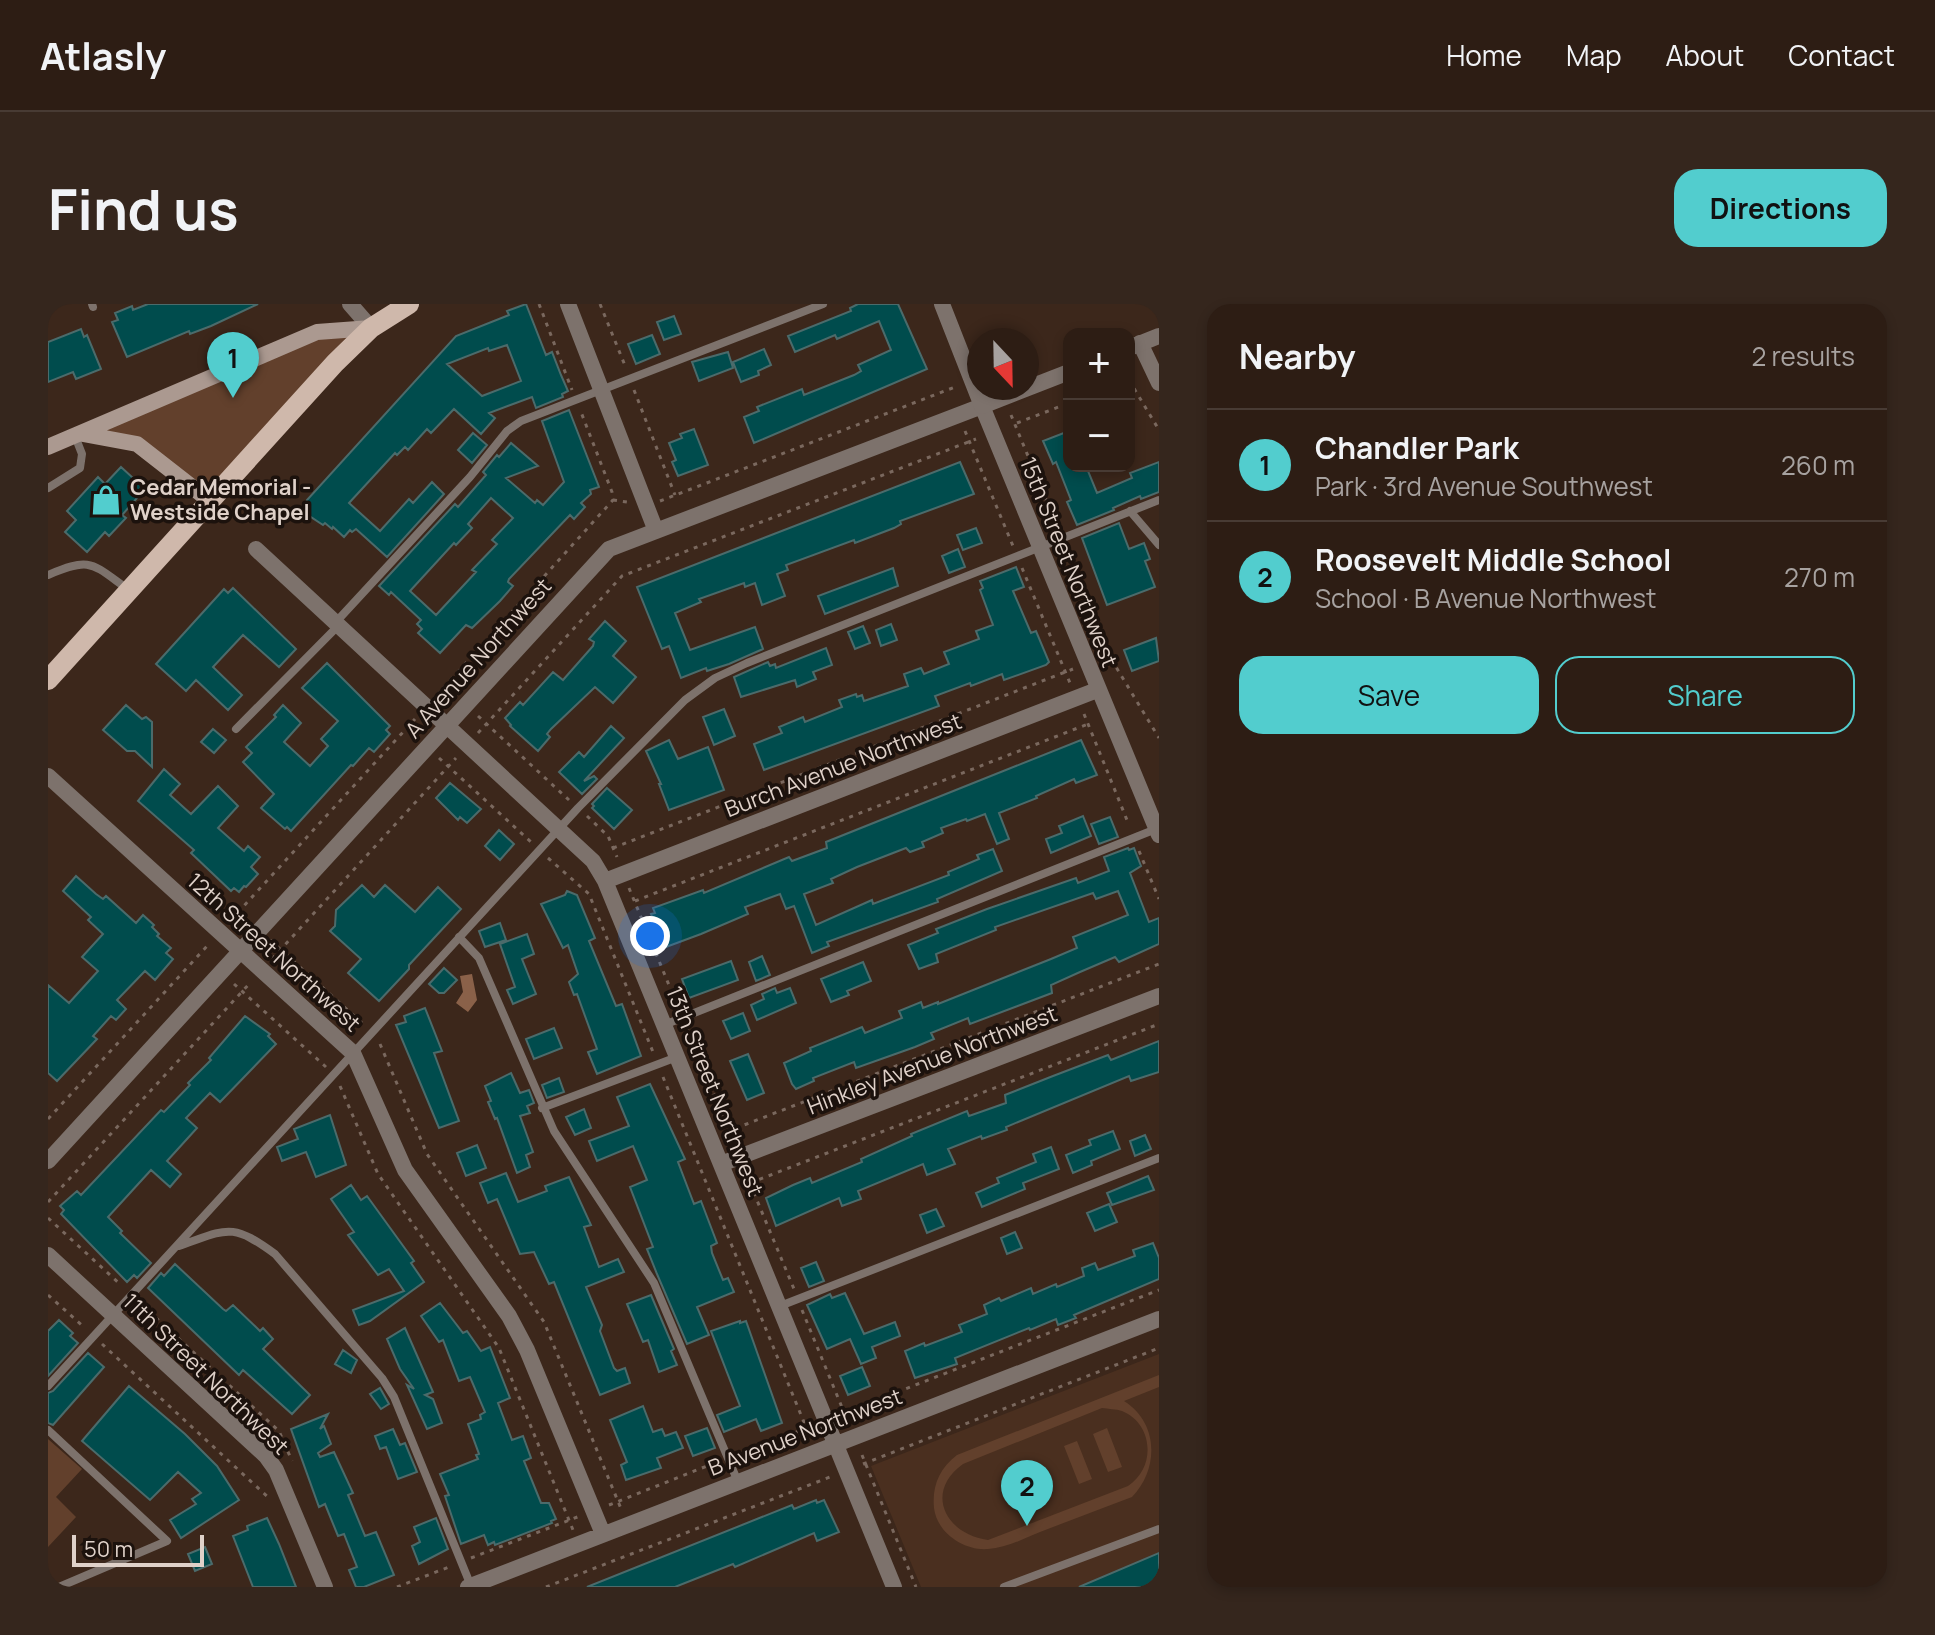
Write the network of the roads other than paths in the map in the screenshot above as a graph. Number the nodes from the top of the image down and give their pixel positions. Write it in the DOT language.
graph roads {
  1 [pos="350,304"];
  2 [pos="409,304"];
  3 [pos="568,304"];
  4 [pos="823,304"];
  5 [pos="942,304"];
  6 [pos="371,328"];
  7 [pos="1159,336"];
  8 [pos="1135,346"];
  9 [pos="1135,347"];
  10 [pos="1063,374"];
  11 [pos="1159,383"];
  12 [pos="602,390"];
  13 [pos="982,406"];
  14 [pos="78,435"];
  15 [pos="48,447"];
  16 [pos="48,488"];
  17 [pos="1159,500"];
  18 [pos="210,501"];
  19 [pos="1130,511"];
  20 [pos="656,531"];
  21 [pos="1159,545"];
  22 [pos="1038,546"];
  23 [pos="256,549"];
  24 [pos="48,575"];
  25 [pos="129,590"];
  26 [pos="338,624"];
  27 [pos="48,680"];
  28 [pos="1097,690"];
  29 [pos="446,726"];
  30 [pos="236,729"];
  31 [pos="48,776"];
  32 [pos="559,829"];
  33 [pos="1158,832"];
  34 [pos="605,881"];
  35 [pos="459,937"];
  36 [pos="239,951"];
  37 [pos="1159,996"];
  38 [pos="664,1025"];
  39 [pos="353,1053"];
  40 [pos="677,1057"];
  41 [pos="542,1108"];
  42 [pos="1159,1158"];
  43 [pos="48,1161"];
  44 [pos="721,1164"];
  45 [pos="176,1247"];
  46 [pos="48,1255"];
  47 [pos="780,1306"];
  48 [pos="113,1315"];
  49 [pos="1159,1319"];
  50 [pos="48,1386"];
  51 [pos="48,1430"];
  52 [pos="835,1444"];
  53 [pos="738,1482"];
  54 [pos="1159,1529"];
  55 [pos="603,1534"];
  56 [pos="469,1586"];
  57 [pos="59,1587"];
  58 [pos="325,1587"];
  59 [pos="892,1587"];
  60 [pos="1004,1587"];
  1 -- 6 [label="street"];
  2 -- 6 [label="main road"];
  3 -- 12 [label="street"];
  4 -- 12 [label="lane"];
  5 -- 13 [label="street, 15th Street Northwest"];
  6 -- 14 [label="main road"];
  6 -- 18 [label="main road"];
  7 -- 8 [label="street"];
  9 -- 11 [label="street"];
  10 -- 13 [label="street, A Avenue Northwest"];
  12 -- 20 [label="street"];
  12 -- 26 [label="lane"];
  13 -- 20 [label="street, A Avenue Northwest"];
  13 -- 22 [label="street, 15th Street Northwest"];
  14 -- 15 [label="main road"];
  14 -- 16 [label="lane"];
  14 -- 18 [label="main road"];
  17 -- 19 [label="lane"];
  18 -- 25 [label="main road"];
  19 -- 21 [label="lane"];
  19 -- 22 [label="lane"];
  20 -- 29 [label="street, A Avenue Northwest"];
  22 -- 28 [label="street, 15th Street Northwest"];
  22 -- 32 [label="lane"];
  23 -- 26 [label="street, 13th Street Northwest"];
  24 -- 25 [label="lane"];
  25 -- 27 [label="main road"];
  26 -- 29 [label="street, 13th Street Northwest"];
  26 -- 30 [label="lane"];
  28 -- 33 [label="street, 15th Street Northwest"];
  28 -- 34 [label="street, Burch Avenue Northwest"];
  29 -- 32 [label="street, 13th Street Northwest"];
  29 -- 36 [label="street, A Avenue Northwest"];
  31 -- 36 [label="street, 12th Street Northwest"];
  32 -- 34 [label="street, 13th Street Northwest"];
  32 -- 35 [label="lane"];
  33 -- 38 [label="lane"];
  34 -- 38 [label="street, 13th Street Northwest"];
  35 -- 39 [label="lane"];
  35 -- 41 [label="lane"];
  36 -- 39 [label="street, 12th Street Northwest"];
  36 -- 43 [label="street, A Avenue Northwest"];
  37 -- 44 [label="street, Hinkley Avenue Northwest"];
  38 -- 40 [label="street, 13th Street Northwest"];
  39 -- 45 [label="lane"];
  39 -- 55 [label="street, 12th Street Northwest"];
  40 -- 41 [label="lane"];
  40 -- 44 [label="street, 13th Street Northwest"];
  41 -- 53 [label="lane"];
  42 -- 47 [label="lane"];
  44 -- 47 [label="street, 13th Street Northwest"];
  45 -- 48 [label="lane"];
  45 -- 56 [label="lane"];
  46 -- 48 [label="street, 11th Street Northwest"];
  47 -- 52 [label="street, 13th Street Northwest"];
  48 -- 50 [label="lane"];
  48 -- 58 [label="street, 11th Street Northwest"];
  49 -- 52 [label="street, B Avenue Northwest"];
  51 -- 57 [label="lane"];
  52 -- 53 [label="street, B Avenue Northwest"];
  52 -- 59 [label="street, 13th Street Northwest"];
  53 -- 55 [label="street, B Avenue Northwest"];
  54 -- 60 [label="lane"];
  55 -- 56 [label="street, B Avenue Northwest"];
}
